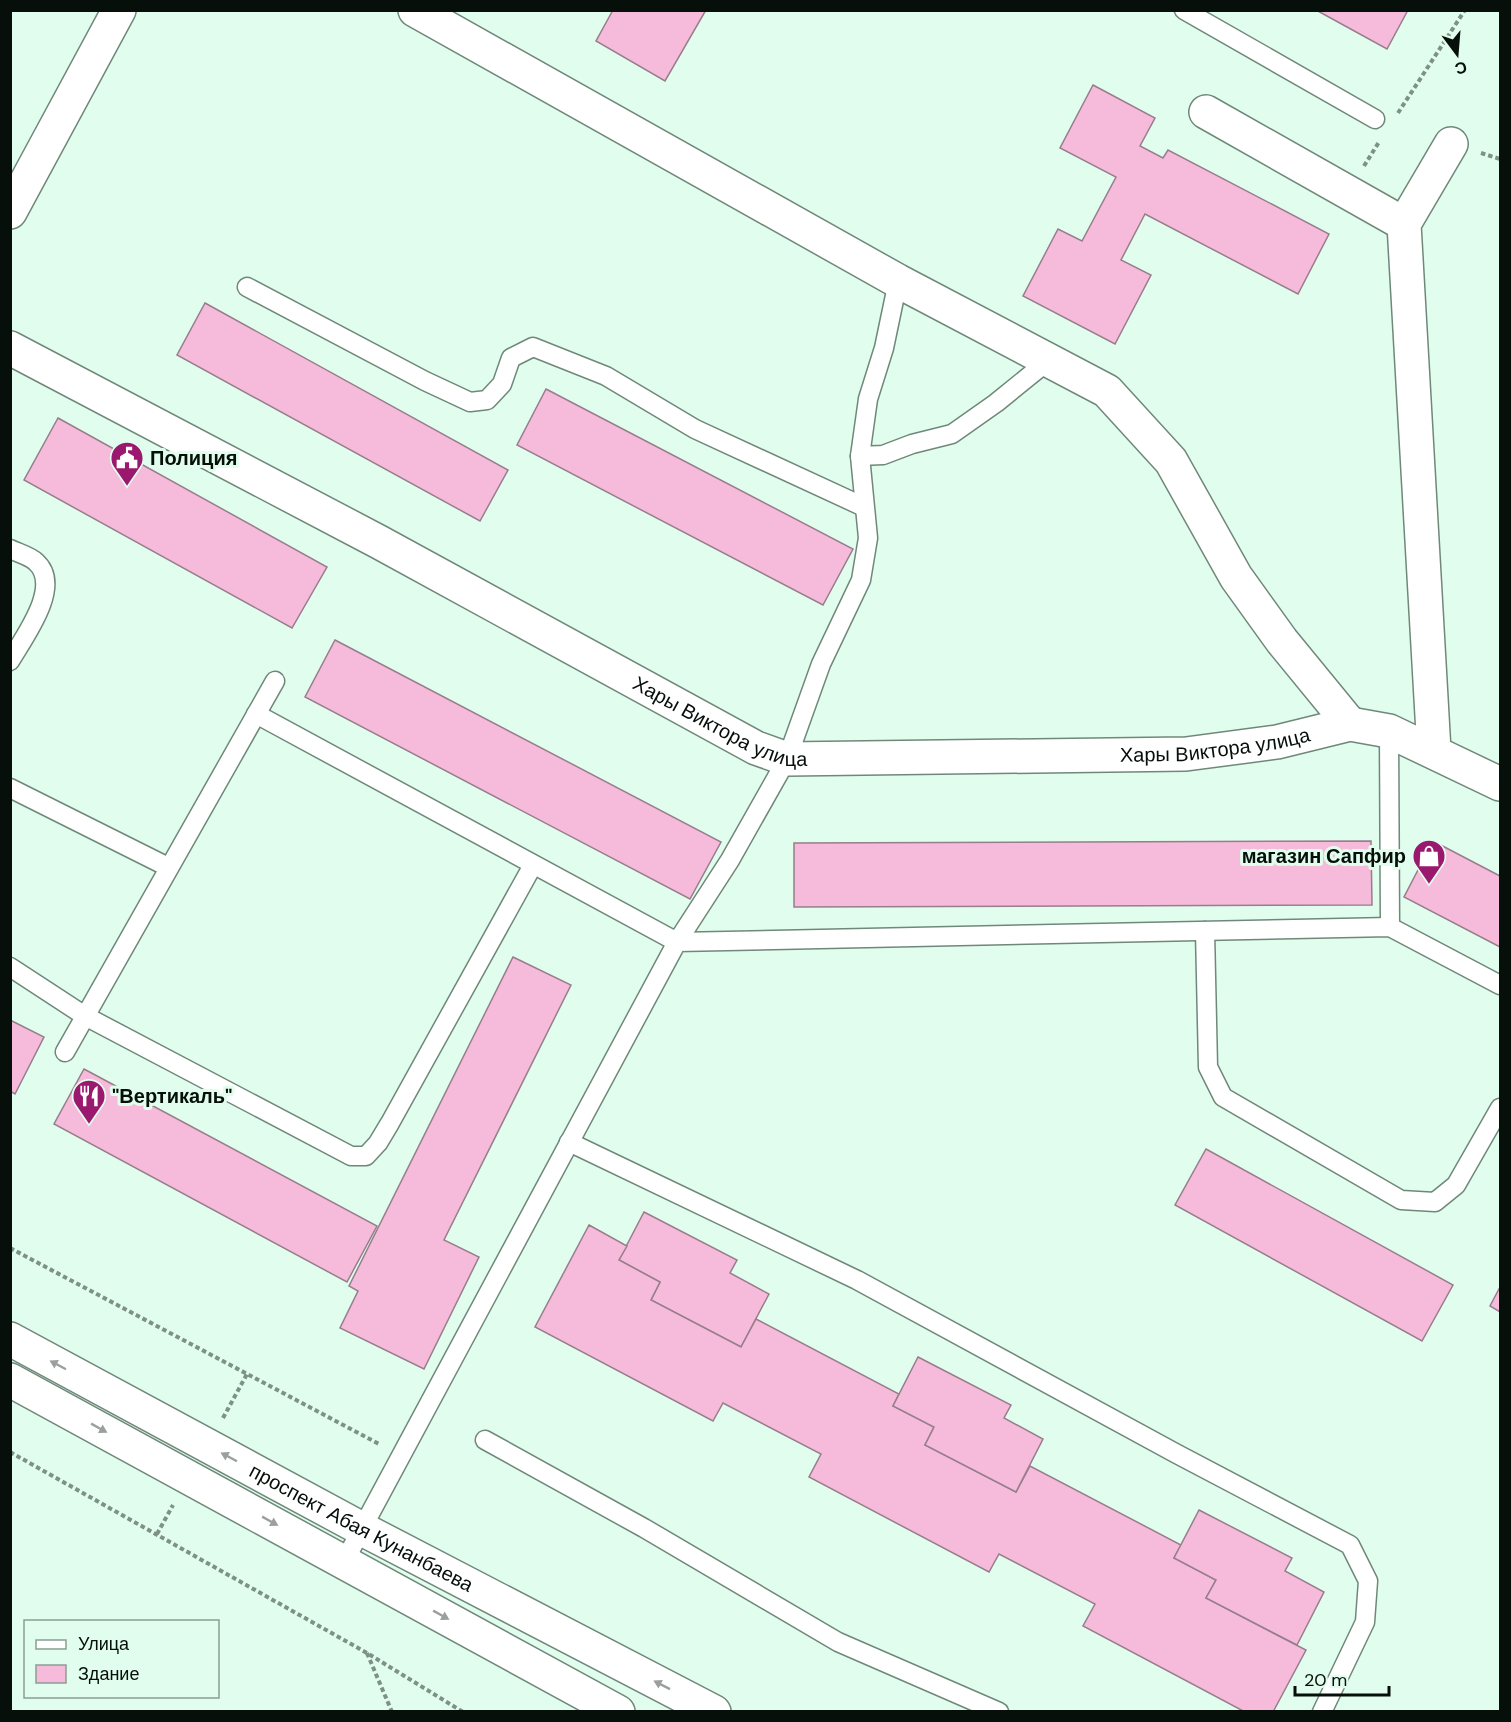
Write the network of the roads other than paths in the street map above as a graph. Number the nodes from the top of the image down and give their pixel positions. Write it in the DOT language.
graph roads {
  1 [pos="119,10"];
  2 [pos="415,10"];
  3 [pos="1184,10"];
  4 [pos="1206,112"];
  5 [pos="1379,127"];
  6 [pos="1451,144"];
  7 [pos="10,212"];
  8 [pos="1404,224"];
  9 [pos="898,281"];
  10 [pos="247,287"];
  11 [pos="10,348"];
  12 [pos="1049,360"];
  13 [pos="860,456"];
  14 [pos="864,507"];
  15 [pos="10,549"];
  16 [pos="10,661"];
  17 [pos="275,681"];
  18 [pos="256,714"];
  19 [pos="1350,724"];
  20 [pos="1389,732"];
  21 [pos="1434,751"];
  22 [pos="787,759"];
  23 [pos="1500,784"];
  24 [pos="10,788"];
  25 [pos="533,865"];
  26 [pos="168,867"];
  27 [pos="1390,927"];
  28 [pos="1205,931"];
  29 [pos="677,942"];
  30 [pos="10,967"];
  31 [pos="1500,985"];
  32 [pos="85,1016"];
  33 [pos="65,1052"];
  34 [pos="1500,1108"];
  35 [pos="570,1142"];
  36 [pos="10,1339"];
  37 [pos="10,1380"];
  38 [pos="485,1440"];
  39 [pos="362,1529"];
  40 [pos="344,1562"];
  41 [pos="618,1712"];
  42 [pos="714,1712"];
  43 [pos="999,1712"];
  44 [pos="1322,1712"];
  1 -- 7 [label="street"];
  2 -- 9 [label="street"];
  3 -- 5 [label="lane"];
  4 -- 8 [label="street"];
  6 -- 8 [label="street"];
  8 -- 21 [label="street"];
  9 -- 12 [label="street"];
  9 -- 13 [label="lane"];
  10 -- 14 [label="lane"];
  11 -- 22 [label="street, Хары Виктора улица"];
  12 -- 13 [label="lane"];
  12 -- 19 [label="street"];
  13 -- 14 [label="lane"];
  14 -- 22 [label="lane"];
  15 -- 16 [label="lane"];
  17 -- 18 [label="lane"];
  18 -- 25 [label="lane"];
  18 -- 26 [label="lane"];
  19 -- 20 [label="street, Хары Виктора улица"];
  19 -- 22 [label="street, Хары Виктора улица"];
  20 -- 21 [label="street, Хары Виктора улица"];
  20 -- 27 [label="lane"];
  21 -- 23 [label="street, Хары Виктора улица"];
  22 -- 29 [label="lane"];
  24 -- 26 [label="lane"];
  25 -- 29 [label="lane"];
  25 -- 32 [label="lane"];
  26 -- 32 [label="lane"];
  27 -- 28 [label="lane"];
  27 -- 31 [label="lane"];
  28 -- 29 [label="lane"];
  28 -- 34 [label="lane"];
  29 -- 35 [label="lane"];
  30 -- 32 [label="lane"];
  32 -- 33 [label="lane"];
  35 -- 39 [label="lane"];
  35 -- 44 [label="lane"];
  39 -- 36 [label="street, проспект Абая Кунанбаева, one-way"];
  37 -- 40 [label="street, проспект Абая Кунанбаева, one-way"];
  38 -- 43 [label="lane"];
  39 -- 40 [label="lane"];
  42 -- 39 [label="street, проспект Абая Кунанбаева, one-way"];
  40 -- 41 [label="street, проспект Абая Кунанбаева, one-way"];
}
